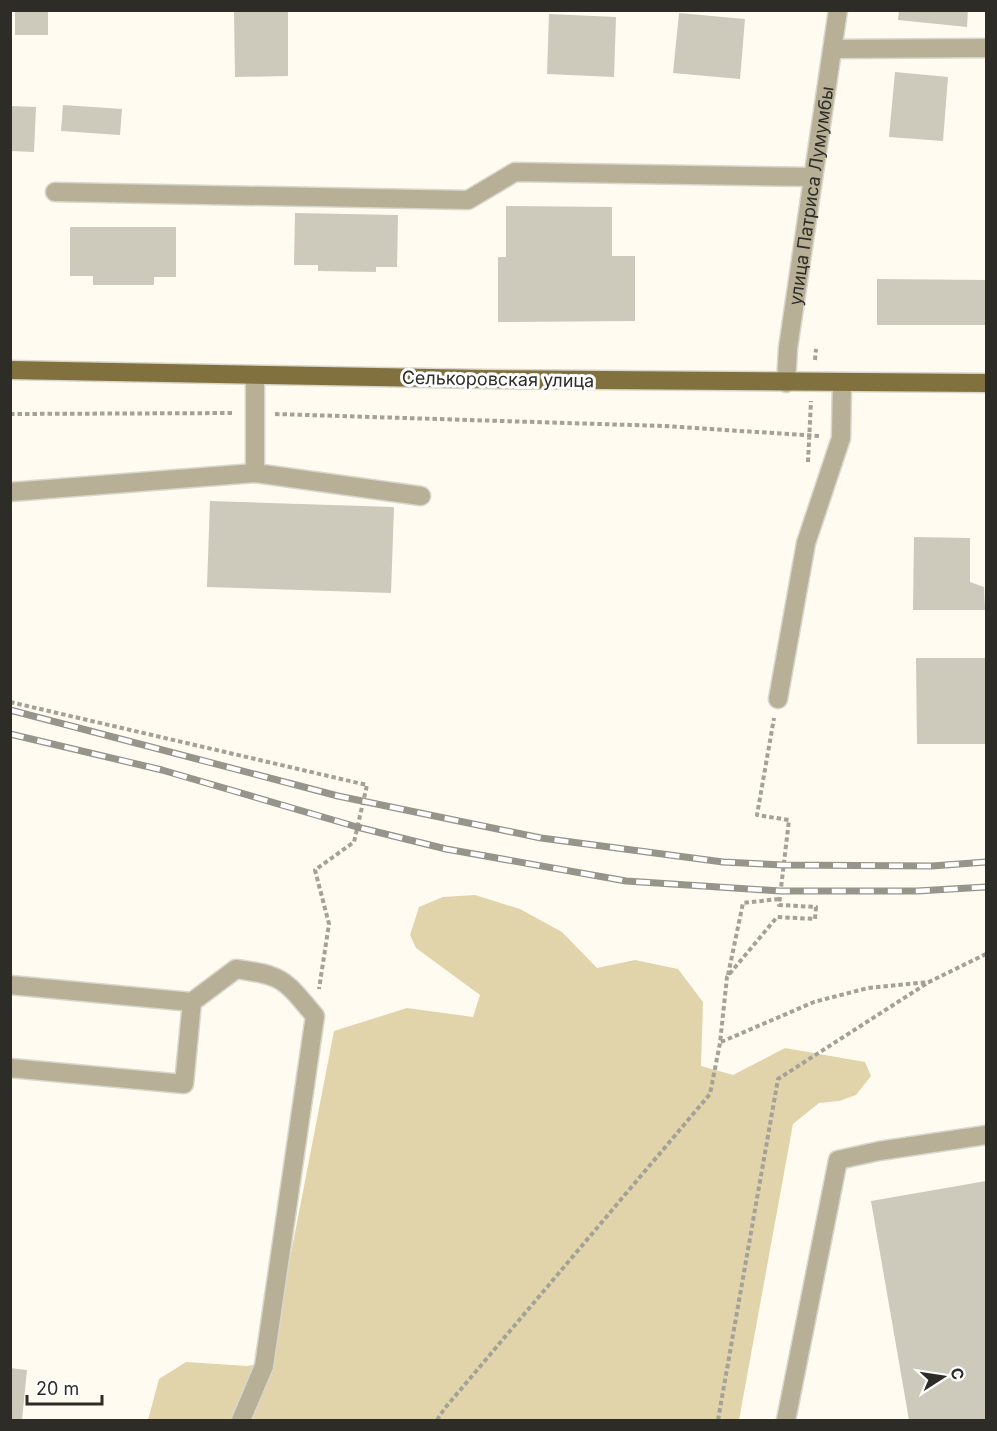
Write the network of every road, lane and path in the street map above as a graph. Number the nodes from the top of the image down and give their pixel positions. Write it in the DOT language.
graph roads {
  1 [pos="838,10"];
  2 [pos="987,48"];
  3 [pos="833,49"];
  4 [pos="813,177"];
  5 [pos="55,192"];
  6 [pos="816,349"];
  7 [pos="10,370"];
  8 [pos="255,375"];
  9 [pos="786,383"];
  10 [pos="812,383"];
  11 [pos="842,383"];
  12 [pos="987,383"];
  13 [pos="255,413"];
  14 [pos="10,414"];
  15 [pos="809,436"];
  16 [pos="841,438"];
  17 [pos="808,471"];
  18 [pos="255,473"];
  19 [pos="10,492"];
  20 [pos="421,496"];
  21 [pos="778,699"];
  22 [pos="10,702"];
  23 [pos="779,898"];
  24 [pos="987,954"];
  25 [pos="727,977"];
  26 [pos="929,982"];
  27 [pos="10,985"];
  28 [pos="192,1002"];
  29 [pos="315,1016"];
  30 [pos="720,1042"];
  31 [pos="10,1068"];
  32 [pos="987,1135"];
  33 [pos="241,1420"];
  34 [pos="437,1420"];
  35 [pos="718,1420"];
  36 [pos="786,1420"];
  1 -- 3 [label="street, улица Патриса Лумумбы"];
  2 -- 3 [label="street"];
  3 -- 4 [label="street, улица Патриса Лумумбы"];
  4 -- 5 [label="street"];
  4 -- 9 [label="street, улица Патриса Лумумбы"];
  6 -- 10 [label="path"];
  7 -- 8 [label="main road, Селькоровская улица"];
  8 -- 9 [label="main road, Селькоровская улица"];
  8 -- 13 [label="street"];
  9 -- 10 [label="main road, Селькоровская улица"];
  10 -- 11 [label="main road, Селькоровская улица"];
  10 -- 15 [label="path"];
  11 -- 12 [label="main road, Селькоровская улица"];
  11 -- 16 [label="street"];
  13 -- 14 [label="path"];
  13 -- 15 [label="path"];
  13 -- 18 [label="street"];
  15 -- 16 [label="path"];
  15 -- 17 [label="path"];
  16 -- 21 [label="street"];
  18 -- 19 [label="street"];
  18 -- 20 [label="street"];
  21 -- 23 [label="path"];
  22 -- 29 [label="path"];
  23 -- 25 [label="path"];
  23 -- 25 [label="path"];
  24 -- 26 [label="path"];
  25 -- 30 [label="path"];
  26 -- 30 [label="path"];
  26 -- 35 [label="path"];
  27 -- 28 [label="street"];
  28 -- 29 [label="street"];
  28 -- 31 [label="street"];
  29 -- 33 [label="street"];
  30 -- 34 [label="path"];
  32 -- 36 [label="street"];
}
